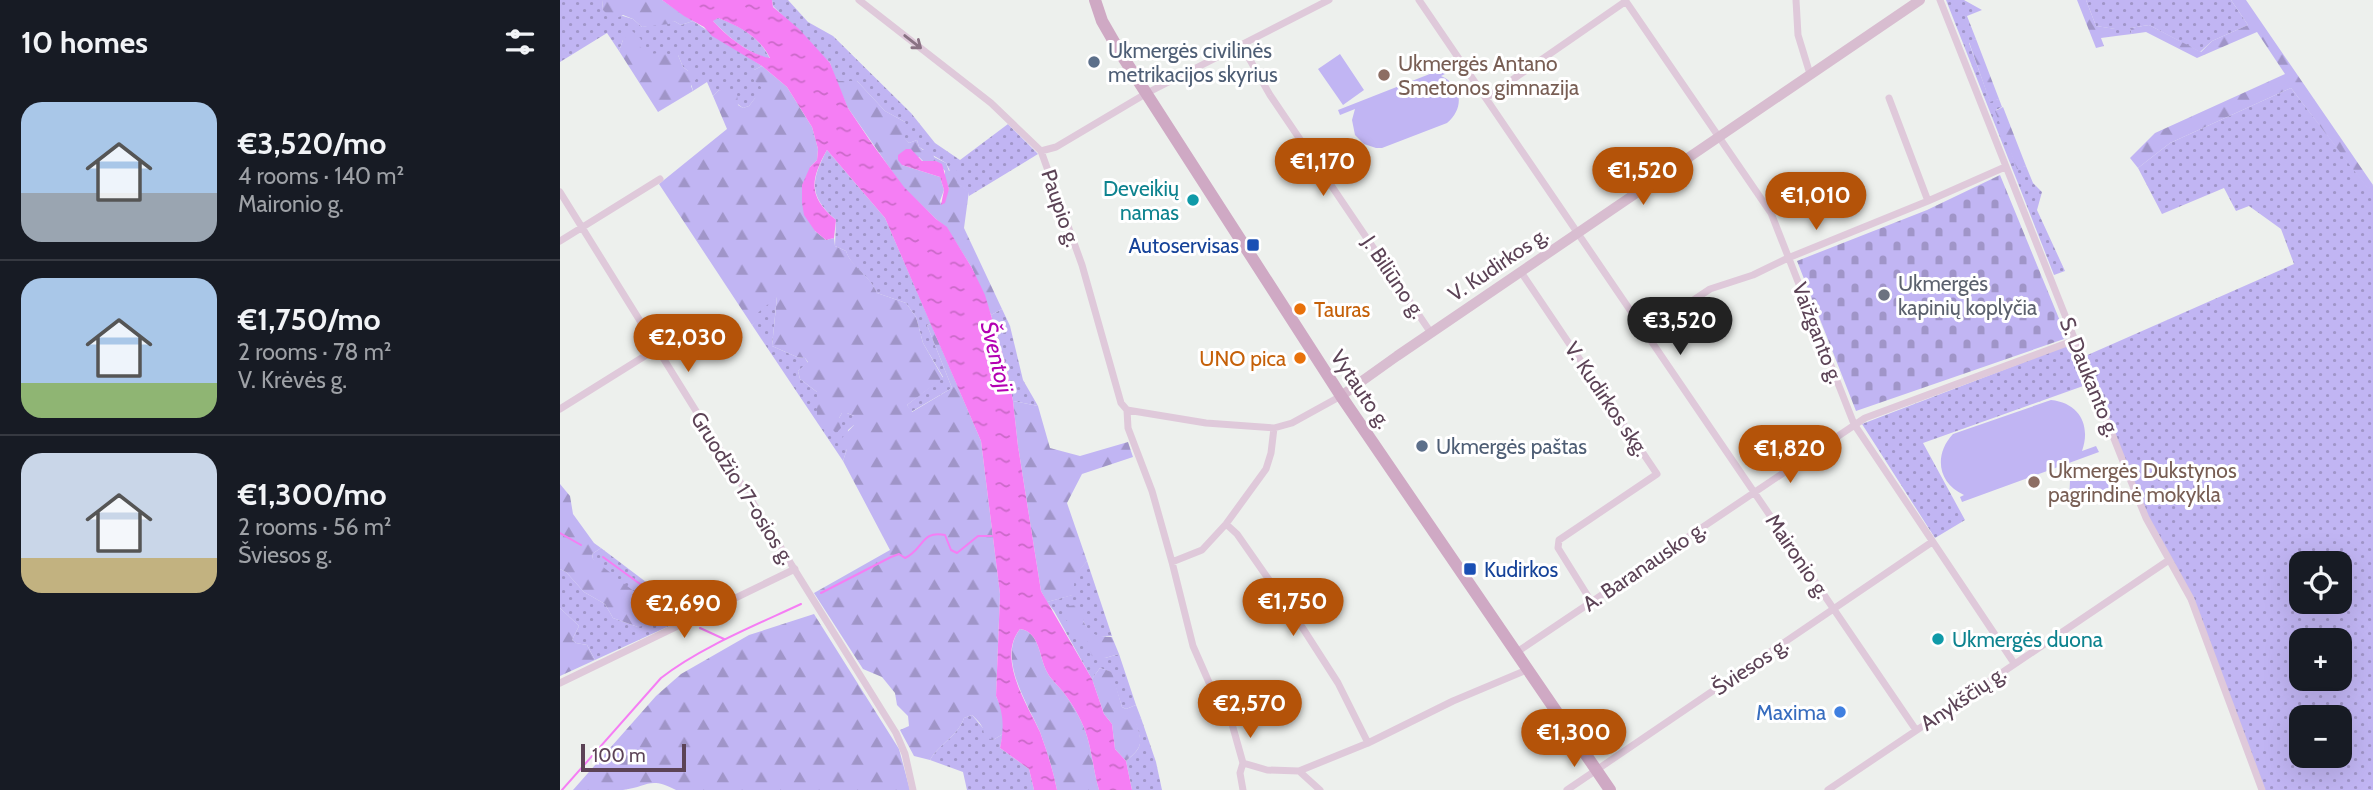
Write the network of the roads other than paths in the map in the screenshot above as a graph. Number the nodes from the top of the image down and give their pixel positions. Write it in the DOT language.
graph roads {
  1 [pos="859,0"];
  2 [pos="1095,0"];
  3 [pos="1329,0"];
  4 [pos="1419,0"];
  5 [pos="1626,0"];
  6 [pos="1796,0"];
  7 [pos="1920,0"];
  8 [pos="1940,0"];
  9 [pos="1242,46"];
  10 [pos="1810,74"];
  11 [pos="1147,93"];
  12 [pos="1486,98"];
  13 [pos="1889,98"];
  14 [pos="1718,137"];
  15 [pos="1041,151"];
  16 [pos="2005,167"];
  17 [pos="660,179"];
  18 [pos="560,192"];
  19 [pos="1928,201"];
  20 [pos="582,228"];
  21 [pos="1578,233"];
  22 [pos="560,241"];
  23 [pos="1788,258"];
  24 [pos="1521,272"];
  25 [pos="1432,332"];
  26 [pos="1646,332"];
  27 [pos="2075,340"];
  28 [pos="656,349"];
  29 [pos="1341,397"];
  30 [pos="560,409"];
  31 [pos="1127,410"];
  32 [pos="1854,424"];
  33 [pos="1273,428"];
  34 [pos="1754,491"];
  35 [pos="1226,524"];
  36 [pos="1932,542"];
  37 [pos="2169,560"];
  38 [pos="1172,562"];
  39 [pos="794,569"];
  40 [pos="1591,601"];
  41 [pos="1834,609"];
  42 [pos="1517,652"];
  43 [pos="2014,663"];
  44 [pos="1529,669"];
  45 [pos="560,683"];
  46 [pos="1916,730"];
  47 [pos="1368,743"];
  48 [pos="1243,763"];
  49 [pos="1596,770"];
  50 [pos="1299,771"];
  51 [pos="913,790"];
  52 [pos="1243,790"];
  53 [pos="1321,790"];
  54 [pos="1567,790"];
  55 [pos="1610,790"];
  56 [pos="1828,790"];
  57 [pos="2262,790"];
  1 -- 15 [label="street, Paupio g., one-way"];
  2 -- 11 [label="main road, Vytauto g."];
  3 -- 9 [label="street"];
  4 -- 12 [label="street, Maironio g."];
  5 -- 12 [label="street"];
  5 -- 14 [label="street, Vaižganto g."];
  6 -- 10 [label="street"];
  7 -- 10 [label="street, V. Kudirkos g."];
  8 -- 16 [label="street, S. Daukanto g."];
  9 -- 11 [label="street"];
  9 -- 25 [label="street, J. Biliūno g."];
  10 -- 14 [label="street, V. Kudirkos g."];
  11 -- 15 [label="street"];
  11 -- 29 [label="main road, Vytauto g."];
  12 -- 21 [label="street, Maironio g."];
  13 -- 19 [label="street"];
  14 -- 21 [label="street, V. Kudirkos g."];
  14 -- 23 [label="street, Vaižganto g."];
  15 -- 31 [label="street, Paupio g."];
  16 -- 19 [label="street"];
  16 -- 27 [label="street, S. Daukanto g."];
  17 -- 20 [label="street"];
  18 -- 20 [label="street, Gruodžio 17-osios g."];
  19 -- 23 [label="street"];
  20 -- 22 [label="street"];
  20 -- 28 [label="street, Gruodžio 17-osios g."];
  21 -- 24 [label="street, V. Kudirkos g."];
  21 -- 26 [label="street, Maironio g."];
  23 -- 26 [label="street"];
  23 -- 32 [label="street, Vaižganto g."];
  24 -- 25 [label="street, V. Kudirkos g."];
  24 -- 40 [label="street, V. Kudirkos skg."];
  25 -- 29 [label="street, V. Kudirkos g."];
  26 -- 34 [label="street, Maironio g."];
  27 -- 32 [label="street, A. Baranausko g."];
  27 -- 37 [label="street, S. Daukanto g."];
  28 -- 30 [label="street"];
  28 -- 39 [label="street, Gruodžio 17-osios g."];
  29 -- 33 [label="street"];
  29 -- 42 [label="main road, Vytauto g."];
  31 -- 33 [label="street"];
  31 -- 38 [label="street, Paupio g."];
  32 -- 34 [label="street, A. Baranausko g."];
  32 -- 36 [label="street, Vaižganto g."];
  33 -- 35 [label="street"];
  34 -- 40 [label="street, A. Baranausko g."];
  34 -- 41 [label="street, Maironio g."];
  35 -- 38 [label="street"];
  35 -- 47 [label="street"];
  36 -- 41 [label="street, Šviesos g."];
  36 -- 43 [label="street, Vaižganto g."];
  37 -- 43 [label="street, Anykščių g."];
  37 -- 57 [label="street, S. Daukanto g."];
  38 -- 48 [label="street, Paupio g."];
  39 -- 45 [label="street"];
  39 -- 51 [label="street, Gruodžio 17-osios g."];
  40 -- 42 [label="street, A. Baranausko g."];
  41 -- 46 [label="street, Maironio g."];
  41 -- 49 [label="street, Šviesos g."];
  42 -- 44 [label="main road, Vytauto g."];
  43 -- 46 [label="street, Anykščių g."];
  44 -- 47 [label="street"];
  44 -- 49 [label="main road, Vytauto g."];
  46 -- 56 [label="street, Anykščių g."];
  47 -- 50 [label="street"];
  48 -- 50 [label="street"];
  48 -- 52 [label="street, Paupio g."];
  49 -- 54 [label="street, Šviesos g."];
  49 -- 55 [label="main road, Vytauto g."];
  50 -- 53 [label="street"];
}
